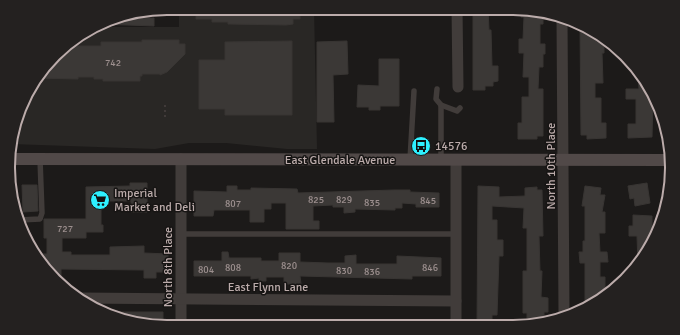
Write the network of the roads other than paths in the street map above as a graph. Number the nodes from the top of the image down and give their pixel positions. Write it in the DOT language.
graph roads {
  1 [pos="457,15"];
  2 [pos="562,23"];
  3 [pos="458,86"];
  4 [pos="436,89"];
  5 [pos="414,92"];
  6 [pos="441,105"];
  7 [pos="460,108"];
  8 [pos="15,159"];
  9 [pos="40,159"];
  10 [pos="181,159"];
  11 [pos="410,160"];
  12 [pos="441,160"];
  13 [pos="456,160"];
  14 [pos="564,160"];
  15 [pos="665,160"];
  16 [pos="24,220"];
  17 [pos="181,234"];
  18 [pos="456,234"];
  19 [pos="89,298"];
  20 [pos="182,300"];
  21 [pos="456,300"];
  22 [pos="564,311"];
  23 [pos="181,320"];
  24 [pos="456,320"];
  1 -- 3 [label="street"];
  2 -- 14 [label="street, North 10th Place"];
  4 -- 6 [label="lane"];
  5 -- 11 [label="lane"];
  6 -- 7 [label="lane"];
  6 -- 12 [label="lane"];
  8 -- 9 [label="main road, East Glendale Avenue"];
  9 -- 10 [label="main road, East Glendale Avenue"];
  9 -- 16 [label="lane"];
  10 -- 11 [label="main road, East Glendale Avenue"];
  10 -- 17 [label="street, North 8th Place"];
  11 -- 12 [label="main road, East Glendale Avenue"];
  12 -- 13 [label="main road, East Glendale Avenue"];
  13 -- 14 [label="main road, East Glendale Avenue"];
  13 -- 18 [label="street"];
  14 -- 15 [label="main road, East Glendale Avenue"];
  14 -- 22 [label="street, North 10th Place"];
  17 -- 18 [label="lane"];
  17 -- 20 [label="street, North 8th Place"];
  18 -- 21 [label="street"];
  19 -- 20 [label="street, East Flynn Lane"];
  20 -- 21 [label="street, East Flynn Lane"];
  20 -- 23 [label="street, North 8th Place"];
  21 -- 24 [label="street"];
}
